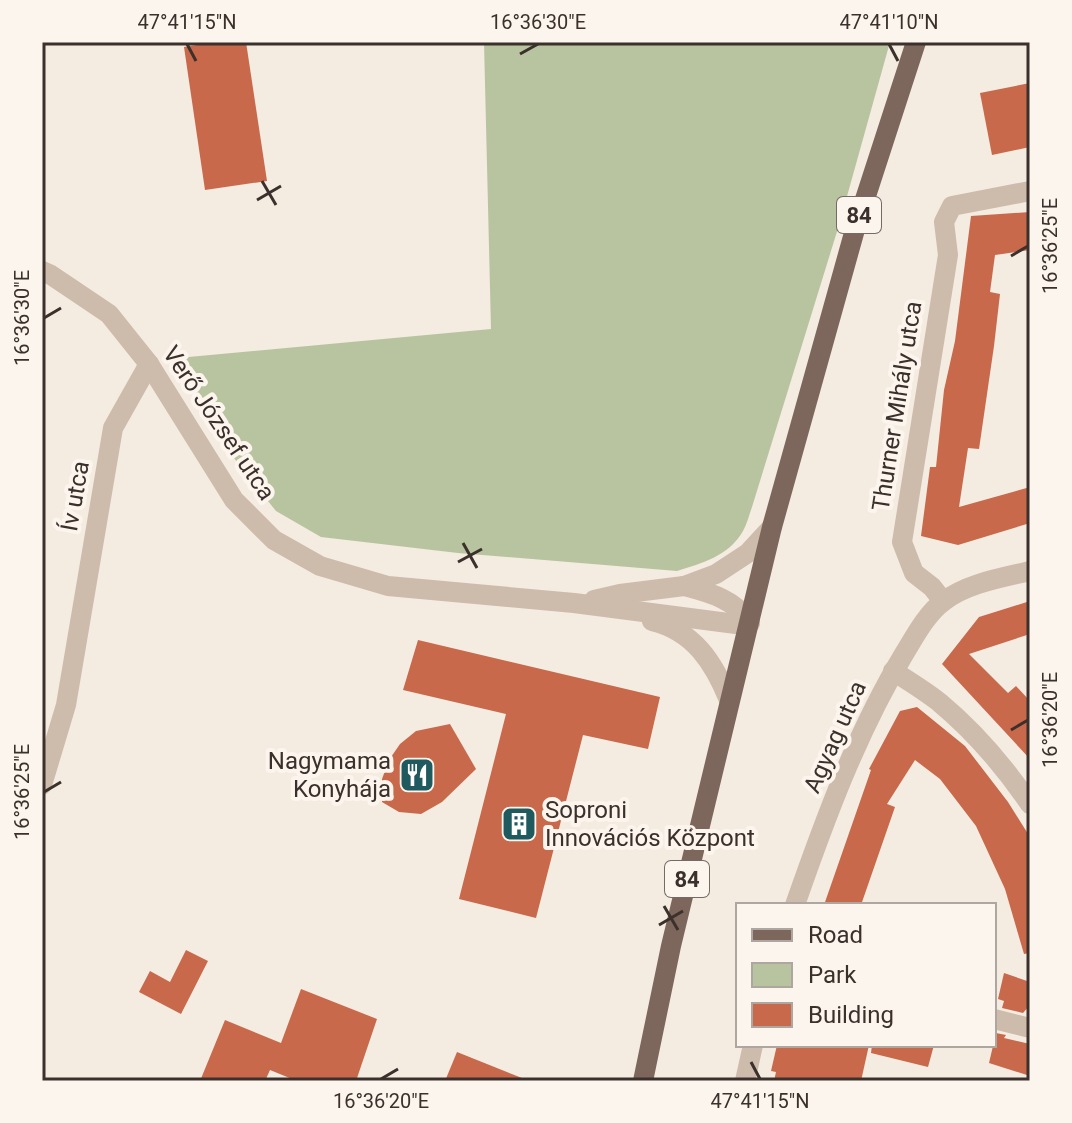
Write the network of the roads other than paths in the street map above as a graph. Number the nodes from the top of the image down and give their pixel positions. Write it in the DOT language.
graph roads {
  1 [pos="916,42"];
  2 [pos="1030,191"];
  3 [pos="42,271"];
  4 [pos="149,364"];
  5 [pos="772,527"];
  6 [pos="1030,571"];
  7 [pos="684,586"];
  8 [pos="943,601"];
  9 [pos="574,603"];
  10 [pos="750,623"];
  11 [pos="893,671"];
  12 [pos="729,700"];
  13 [pos="42,785"];
  14 [pos="1030,804"];
  15 [pos="796,903"];
  16 [pos="996,1020"];
  17 [pos="1030,1028"];
  18 [pos="753,1047"];
  19 [pos="643,1081"];
  20 [pos="745,1081"];
  1 -- 5 [label="main road, 84"];
  2 -- 8 [label="street, Thurner Mihály utca"];
  3 -- 4 [label="street, Verő József utca"];
  4 -- 9 [label="street, Verő József utca"];
  4 -- 13 [label="street, Ív utca"];
  5 -- 7 [label="street"];
  5 -- 10 [label="main road, 84"];
  6 -- 8 [label="street"];
  7 -- 9 [label="street"];
  7 -- 10 [label="street"];
  8 -- 11 [label="street, Agyag utca"];
  9 -- 10 [label="street, Verő József utca"];
  9 -- 12 [label="street"];
  10 -- 12 [label="main road, 84"];
  11 -- 14 [label="street"];
  11 -- 15 [label="street, Agyag utca"];
  12 -- 19 [label="main road, 84"];
  16 -- 17 [label="street"];
  18 -- 20 [label="street"];
}
